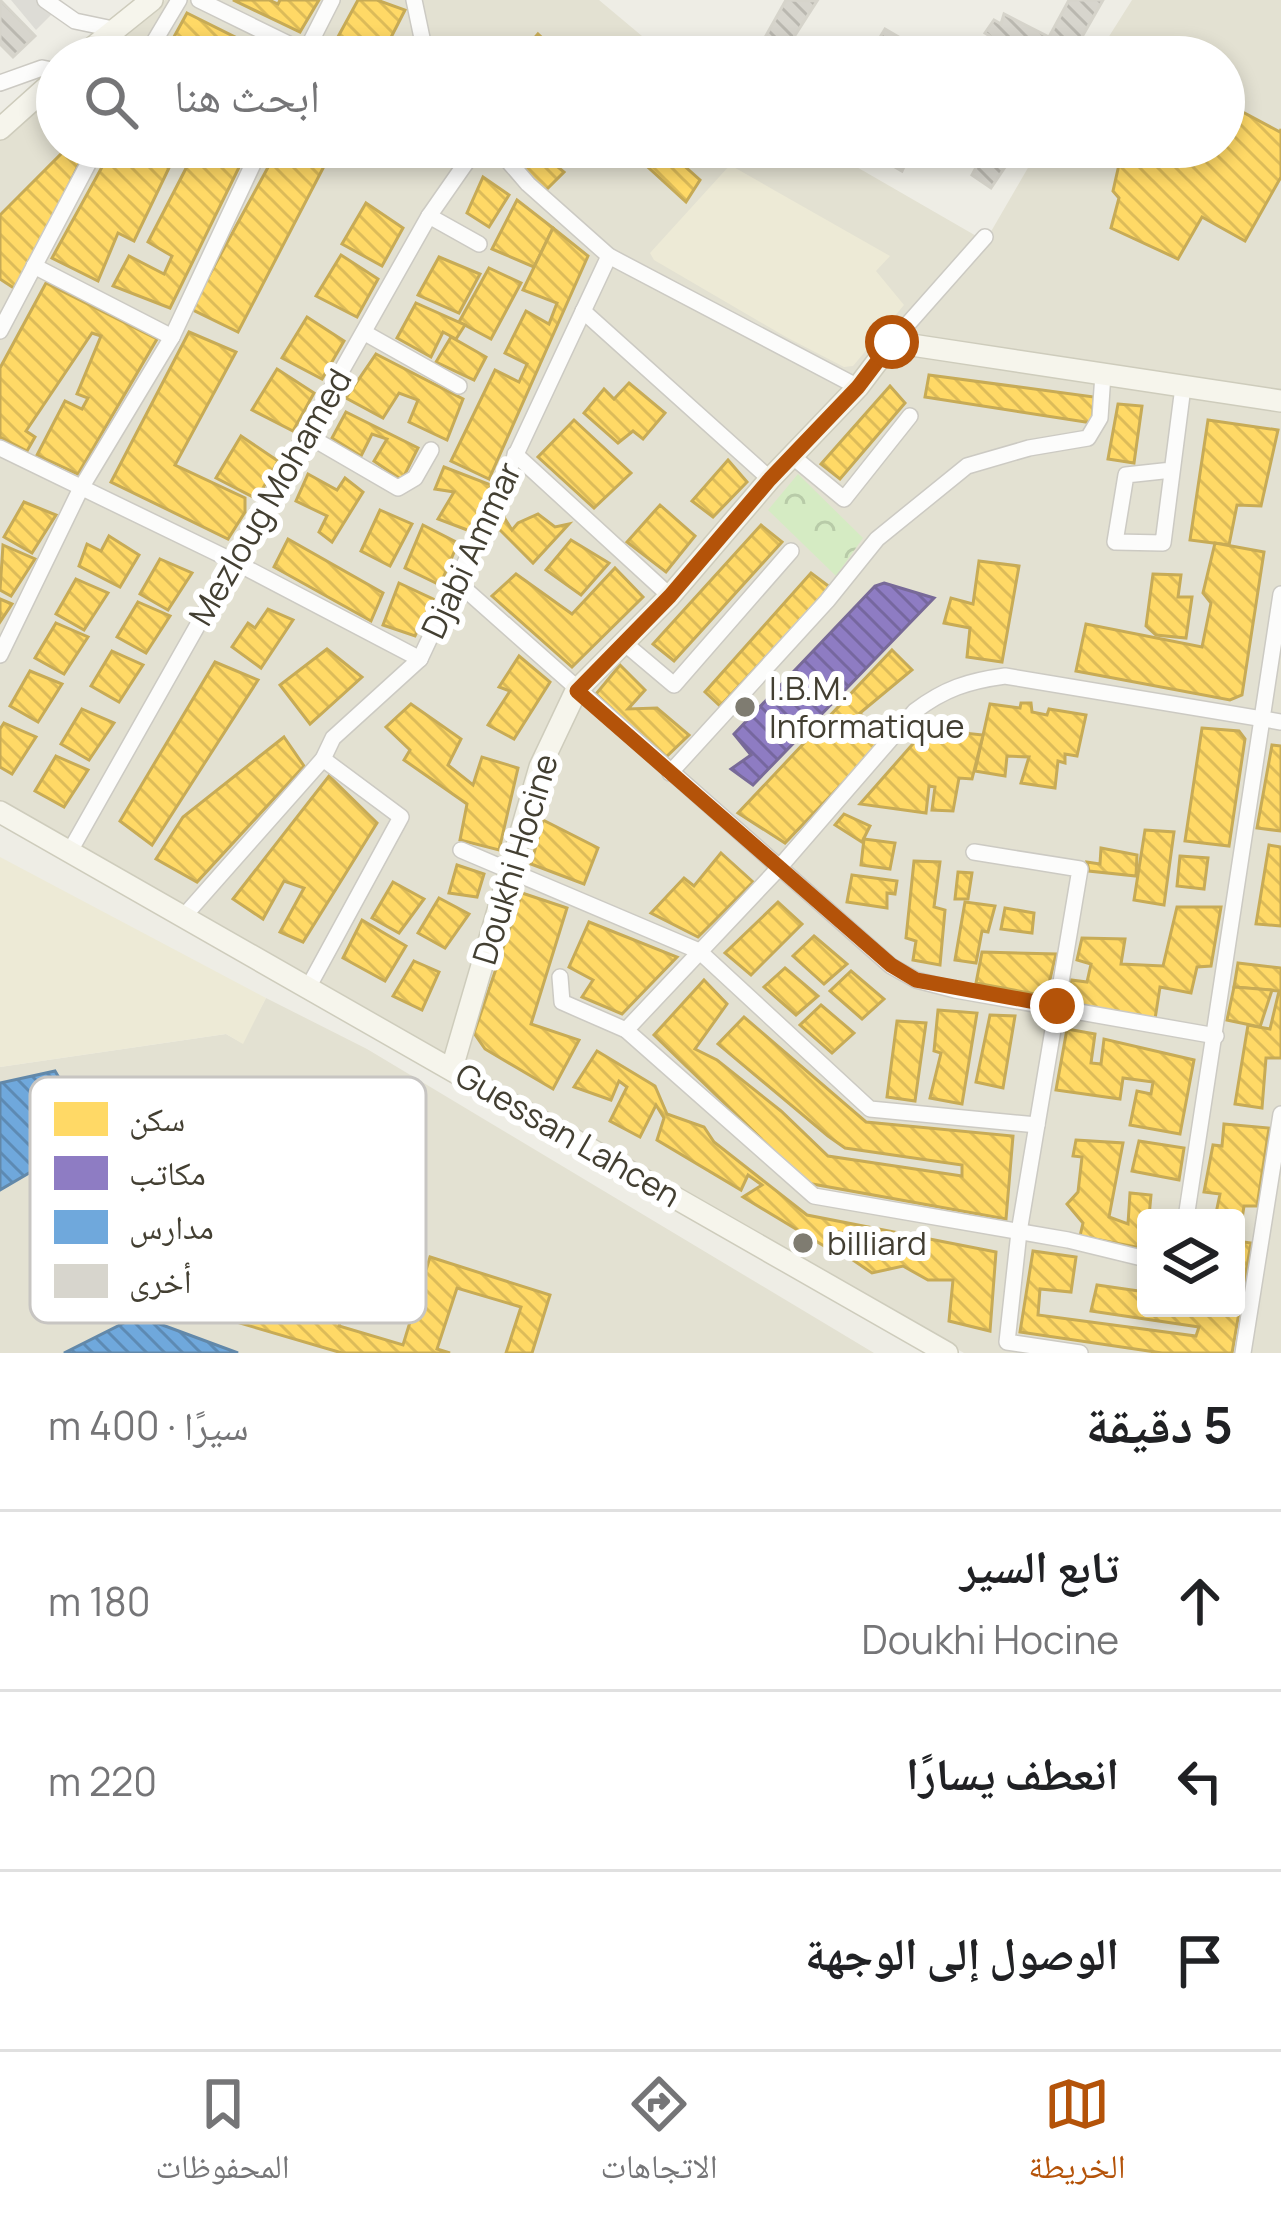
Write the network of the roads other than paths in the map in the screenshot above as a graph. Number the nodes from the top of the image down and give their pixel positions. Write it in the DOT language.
graph roads {
  1 [pos="46,0"];
  2 [pos="152,0"];
  3 [pos="178,0"];
  4 [pos="199,0"];
  5 [pos="332,0"];
  6 [pos="414,0"];
  7 [pos="113,29"];
  8 [pos="105,36"];
  9 [pos="158,36"];
  10 [pos="268,36"];
  11 [pos="314,36"];
  12 [pos="422,36"];
  13 [pos="36,70"];
  14 [pos="0,82"];
  15 [pos="36,95"];
  16 [pos="0,129"];
  17 [pos="86,168"];
  18 [pos="251,168"];
  19 [pos="462,168"];
  20 [pos="514,168"];
  21 [pos="429,216"];
  22 [pos="985,237"];
  23 [pos="479,244"];
  24 [pos="609,256"];
  25 [pos="34,266"];
  26 [pos="583,311"];
  27 [pos="0,332"];
  28 [pos="365,333"];
  29 [pos="172,337"];
  30 [pos="892,342"];
  31 [pos="1103,374"];
  32 [pos="459,386"];
  33 [pos="858,387"];
  34 [pos="1183,387"];
  35 [pos="1281,401"];
  36 [pos="910,416"];
  37 [pos="305,434"];
  38 [pos="0,448"];
  39 [pos="430,450"];
  40 [pos="515,454"];
  41 [pos="792,456"];
  42 [pos="1172,470"];
  43 [pos="770,479"];
  44 [pos="81,488"];
  45 [pos="790,551"];
  46 [pos="231,560"];
  47 [pos="457,581"];
  48 [pos="1281,594"];
  49 [pos="670,596"];
  50 [pos="623,642"];
  51 [pos="0,656"];
  52 [pos="420,659"];
  53 [pos="577,691"];
  54 [pos="1262,720"];
  55 [pos="1281,722"];
  56 [pos="323,759"];
  57 [pos="670,773"];
  58 [pos="0,812"];
  59 [pos="461,850"];
  60 [pos="70,851"];
  61 [pos="974,852"];
  62 [pos="778,869"];
  63 [pos="509,873"];
  64 [pos="185,914"];
  65 [pos="699,951"];
  66 [pos="560,977"];
  67 [pos="309,986"];
  68 [pos="1057,1006"];
  69 [pos="626,1030"];
  70 [pos="1216,1036"];
  71 [pos="452,1068"];
  72 [pos="1281,1114"];
  73 [pos="1037,1126"];
  74 [pos="1187,1209"];
  75 [pos="1019,1232"];
  76 [pos="1137,1256"];
  77 [pos="947,1353"];
  78 [pos="1080,1353"];
  79 [pos="1243,1353"];
  1 -- 7 [label="street"];
  2 -- 7 [label="street"];
  3 -- 9 [label="street"];
  4 -- 10 [label="street"];
  5 -- 11 [label="street"];
  6 -- 12 [label="street"];
  7 -- 8 [label="street"];
  13 -- 14 [label="street"];
  15 -- 16 [label="street"];
  17 -- 25 [label="street"];
  18 -- 29 [label="street"];
  19 -- 21 [label="street, Mezloug Mohamed"];
  20 -- 24 [label="street"];
  21 -- 23 [label="street"];
  21 -- 28 [label="street, Mezloug Mohamed"];
  22 -- 30 [label="street"];
  24 -- 26 [label="street, Djabi Ammar"];
  24 -- 33 [label="street"];
  25 -- 27 [label="street"];
  25 -- 29 [label="street"];
  26 -- 40 [label="street, Djabi Ammar"];
  26 -- 43 [label="street"];
  28 -- 32 [label="street"];
  28 -- 37 [label="street, Mezloug Mohamed"];
  29 -- 44 [label="street"];
  30 -- 31 [label="street"];
  30 -- 33 [label="street, Doukhi Hocine"];
  31 -- 34 [label="street"];
  31 -- 57 [label="street"];
  33 -- 41 [label="street, Doukhi Hocine"];
  34 -- 35 [label="street"];
  34 -- 42 [label="street"];
  36 -- 41 [label="street"];
  37 -- 39 [label="street"];
  37 -- 46 [label="street, Mezloug Mohamed"];
  38 -- 44 [label="street"];
  40 -- 47 [label="street, Djabi Ammar"];
  40 -- 49 [label="street"];
  41 -- 43 [label="street, Doukhi Hocine"];
  42 -- 42 [label="street"];
  43 -- 49 [label="street, Doukhi Hocine"];
  44 -- 46 [label="street"];
  44 -- 51 [label="street"];
  45 -- 50 [label="street"];
  46 -- 52 [label="street"];
  46 -- 60 [label="street, Mezloug Mohamed"];
  47 -- 52 [label="street, Djabi Ammar"];
  47 -- 53 [label="street"];
  48 -- 54 [label="street"];
  49 -- 50 [label="street, Doukhi Hocine"];
  50 -- 53 [label="street, Doukhi Hocine"];
  52 -- 56 [label="street, Djabi Ammar"];
  53 -- 57 [label="street"];
  53 -- 63 [label="street, Doukhi Hocine"];
  54 -- 55 [label="street"];
  54 -- 62 [label="street"];
  54 -- 70 [label="street"];
  56 -- 64 [label="street, Djabi Ammar"];
  56 -- 67 [label="street"];
  57 -- 62 [label="street"];
  58 -- 60 [label="street, Guessan Lahcen"];
  59 -- 63 [label="street"];
  60 -- 64 [label="street, Guessan Lahcen"];
  61 -- 68 [label="street"];
  62 -- 65 [label="street"];
  62 -- 68 [label="street"];
  63 -- 65 [label="street"];
  63 -- 71 [label="street, Doukhi Hocine"];
  64 -- 67 [label="street, Guessan Lahcen"];
  65 -- 69 [label="street"];
  65 -- 73 [label="street"];
  66 -- 69 [label="street"];
  67 -- 71 [label="street, Guessan Lahcen"];
  68 -- 70 [label="street"];
  68 -- 73 [label="street"];
  69 -- 75 [label="street"];
  70 -- 74 [label="street"];
  71 -- 77 [label="street, Guessan Lahcen"];
  72 -- 79 [label="street"];
  73 -- 75 [label="street"];
  75 -- 76 [label="street"];
  75 -- 78 [label="street"];
}
